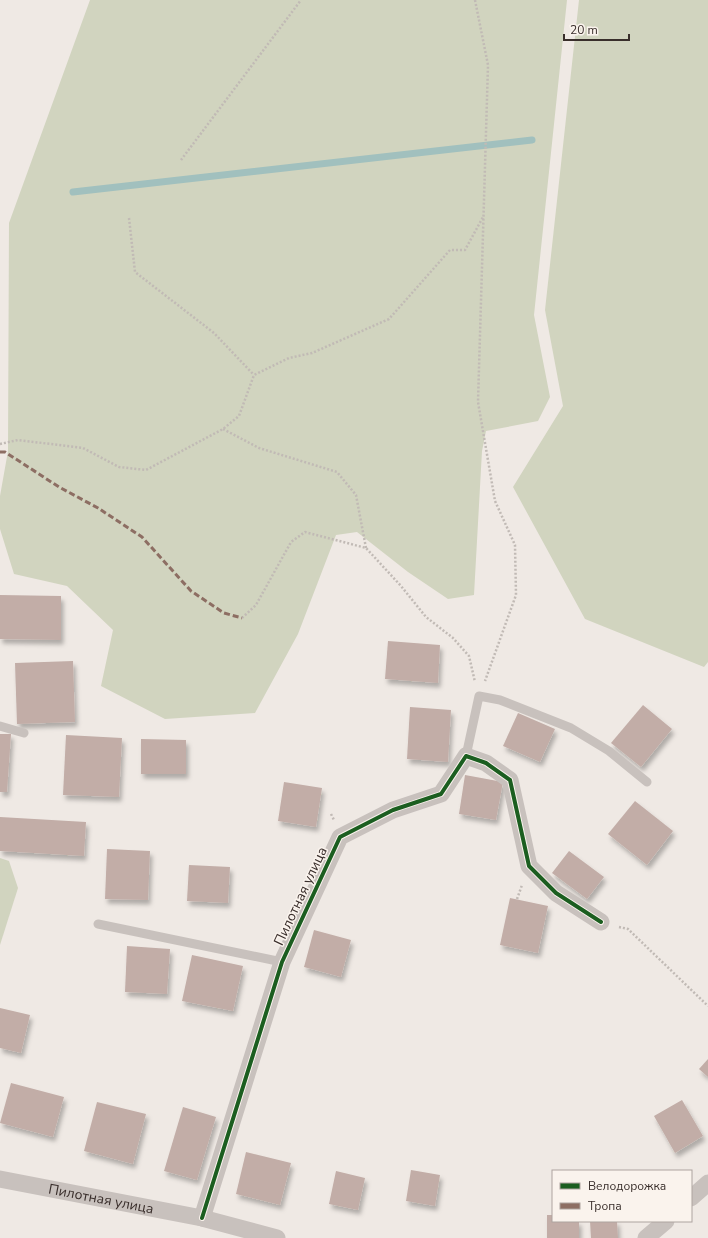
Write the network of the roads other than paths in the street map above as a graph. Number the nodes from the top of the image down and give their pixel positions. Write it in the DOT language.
graph roads {
  1 [pos="0,726"];
  2 [pos="24,733"];
  3 [pos="466,756"];
  4 [pos="647,782"];
  5 [pos="601,922"];
  6 [pos="98,924"];
  7 [pos="282,962"];
  8 [pos="0,1179"];
  9 [pos="708,1183"];
  10 [pos="692,1197"];
  11 [pos="202,1218"];
  12 [pos="665,1222"];
  13 [pos="277,1238"];
  14 [pos="646,1238"];
  1 -- 2 [label="lane"];
  3 -- 4 [label="lane"];
  3 -- 5 [label="street"];
  3 -- 7 [label="street, Пилотная улица"];
  6 -- 7 [label="lane"];
  7 -- 11 [label="street, Пилотная улица"];
  8 -- 11 [label="street, Пилотная улица"];
  9 -- 10 [label="street"];
  11 -- 13 [label="street, Пилотная улица"];
  12 -- 14 [label="street"];
}
